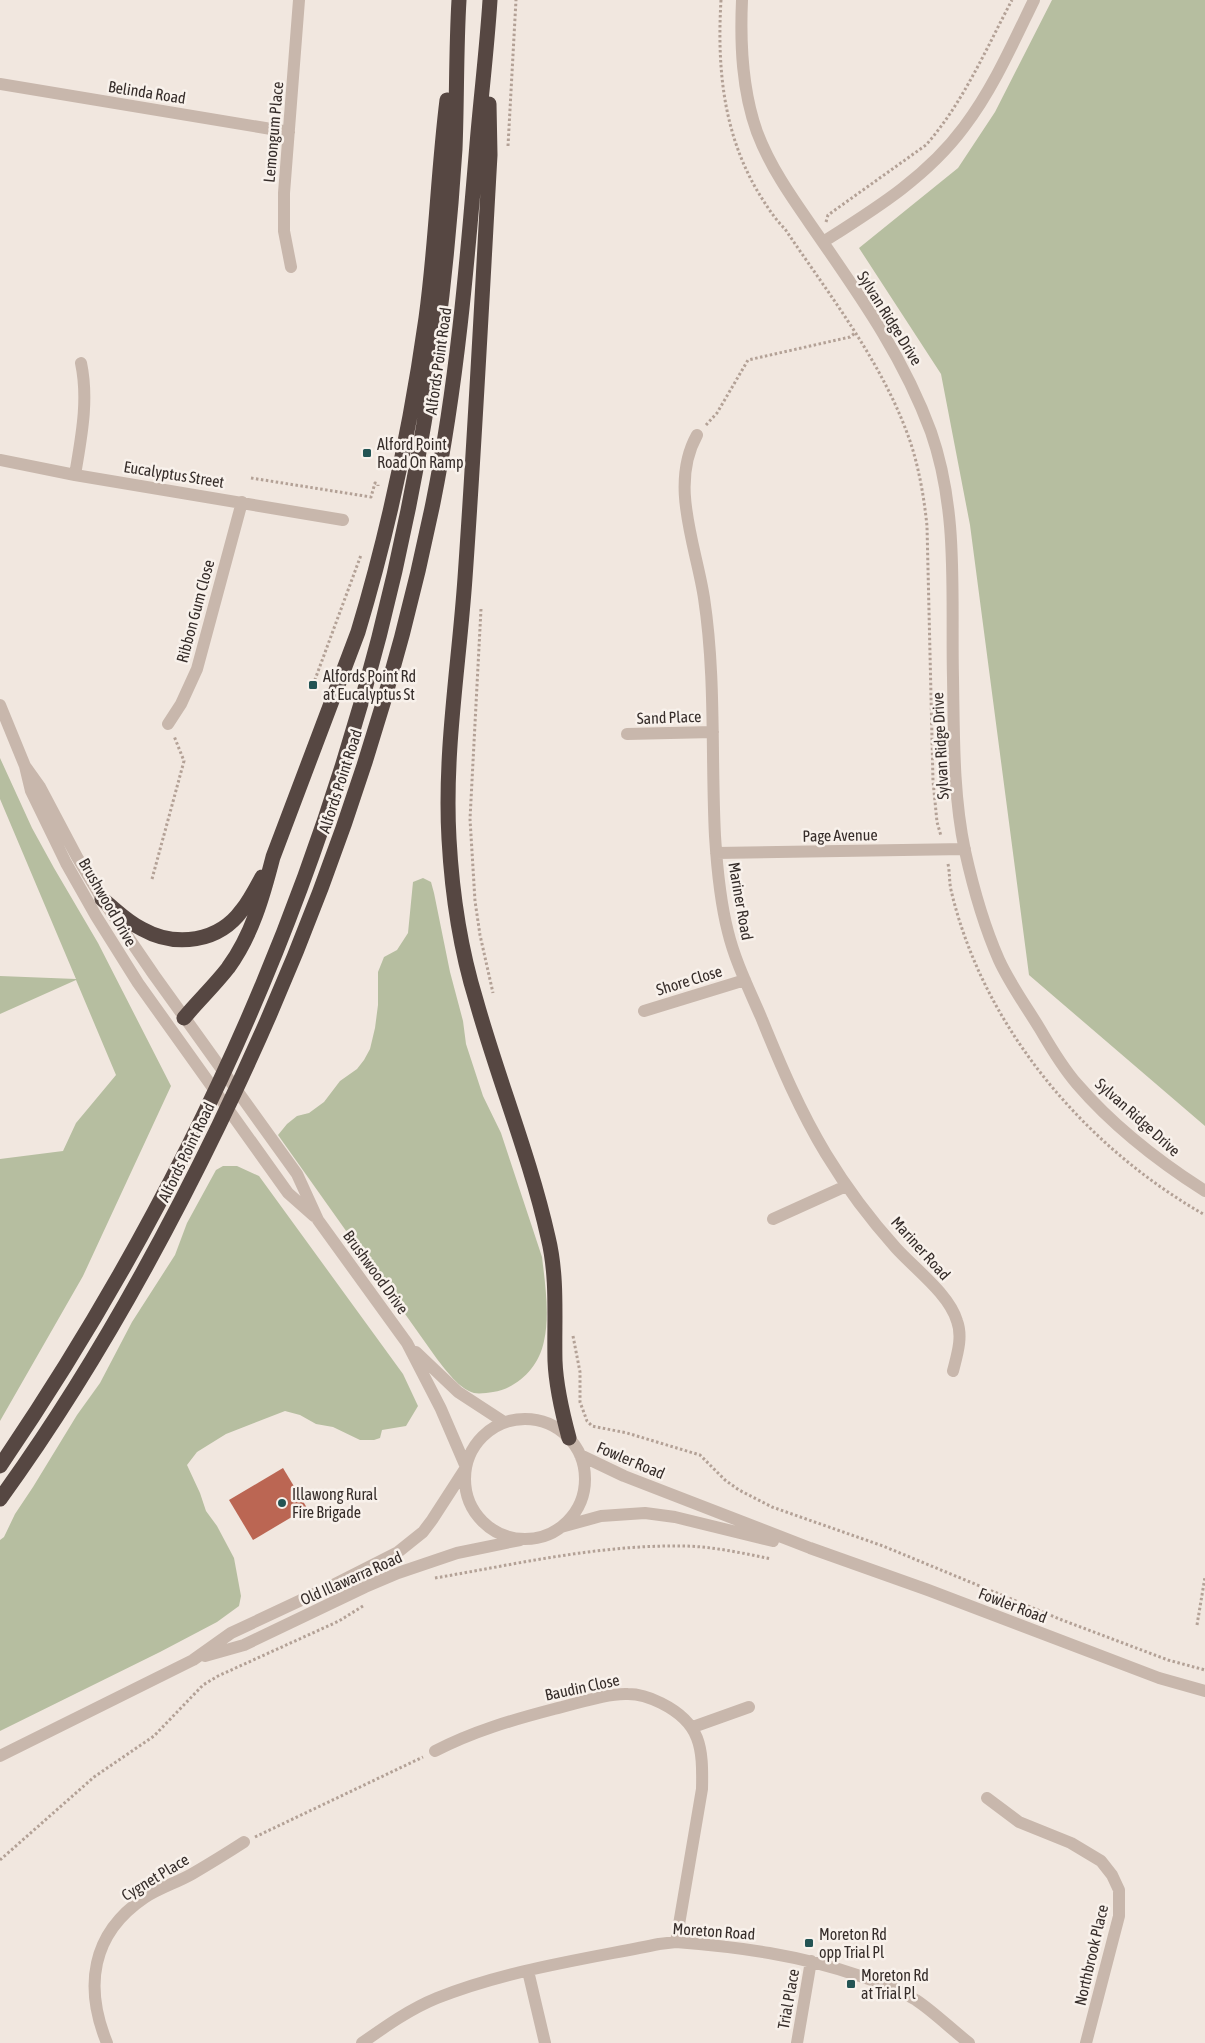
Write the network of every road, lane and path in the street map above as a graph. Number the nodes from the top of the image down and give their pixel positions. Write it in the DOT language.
graph roads {
  1 [pos="299,0"];
  2 [pos="459,0"];
  3 [pos="490,0"];
  4 [pos="516,0"];
  5 [pos="721,0"];
  6 [pos="742,0"];
  7 [pos="1012,0"];
  8 [pos="1034,0"];
  9 [pos="458,19"];
  10 [pos="489,20"];
  11 [pos="0,84"];
  12 [pos="289,132"];
  13 [pos="508,150"];
  14 [pos="823,242"];
  15 [pos="291,267"];
  16 [pos="855,333"];
  17 [pos="81,363"];
  18 [pos="696,434"];
  19 [pos="0,460"];
  20 [pos="75,475"];
  21 [pos="251,478"];
  22 [pos="378,489"];
  23 [pos="242,502"];
  24 [pos="342,520"];
  25 [pos="362,552"];
  26 [pos="481,602"];
  27 [pos="313,685"];
  28 [pos="0,706"];
  29 [pos="168,724"];
  30 [pos="713,732"];
  31 [pos="627,734"];
  32 [pos="26,766"];
  33 [pos="944,850"];
  34 [pos="965,850"];
  35 [pos="716,853"];
  36 [pos="273,857"];
  37 [pos="152,879"];
  38 [pos="102,899"];
  39 [pos="745,980"];
  40 [pos="493,995"];
  41 [pos="644,1011"];
  42 [pos="184,1018"];
  43 [pos="184,1048"];
  44 [pos="846,1186"];
  45 [pos="1205,1191"];
  46 [pos="1205,1215"];
  47 [pos="773,1219"];
  48 [pos="318,1220"];
  49 [pos="572,1332"];
  50 [pos="407,1343"];
  51 [pos="952,1371"];
  52 [pos="504,1422"];
  53 [pos="569,1438"];
  54 [pos="580,1455"];
  55 [pos="0,1466"];
  56 [pos="466,1468"];
  57 [pos="0,1499"];
  58 [pos="559,1528"];
  59 [pos="527,1538"];
  60 [pos="810,1548"];
  61 [pos="771,1559"];
  62 [pos="1205,1577"];
  63 [pos="433,1578"];
  64 [pos="364,1606"];
  65 [pos="1197,1625"];
  66 [pos="193,1660"];
  67 [pos="1205,1670"];
  68 [pos="1205,1691"];
  69 [pos="749,1708"];
  70 [pos="693,1727"];
  71 [pos="435,1751"];
  72 [pos="0,1756"];
  73 [pos="986,1798"];
  74 [pos="244,1842"];
  75 [pos="0,1860"];
  76 [pos="676,1942"];
  77 [pos="811,1961"];
  78 [pos="528,1971"];
  79 [pos="107,2043"];
  80 [pos="362,2043"];
  81 [pos="545,2043"];
  82 [pos="797,2043"];
  83 [pos="969,2043"];
  84 [pos="1086,2043"];
  1 -- 12 [label="street, Lemongum Place"];
  2 -- 9 [label="highway, Alfords Point Road"];
  3 -- 10 [label="highway, Alfords Point Road"];
  4 -- 13 [label="path"];
  5 -- 16 [label="path"];
  6 -- 14 [label="street, Sylvan Ridge Drive"];
  7 -- 14 [label="path"];
  8 -- 14 [label="street"];
  9 -- 36 [label="highway"];
  9 -- 55 [label="highway, Alfords Point Road"];
  10 -- 53 [label="highway"];
  10 -- 57 [label="highway, Alfords Point Road"];
  11 -- 12 [label="street, Belinda Road"];
  12 -- 15 [label="street, Lemongum Place"];
  14 -- 34 [label="street, Sylvan Ridge Drive"];
  16 -- 18 [label="path"];
  16 -- 33 [label="path"];
  17 -- 20 [label="street"];
  18 -- 30 [label="street, Mariner Road"];
  19 -- 20 [label="street, Eucalyptus Street"];
  20 -- 23 [label="street, Eucalyptus Street"];
  21 -- 22 [label="path"];
  23 -- 24 [label="street, Eucalyptus Street"];
  23 -- 29 [label="street, Ribbon Gum Close"];
  25 -- 27 [label="path"];
  26 -- 40 [label="path"];
  28 -- 32 [label="street, Brushwood Drive"];
  29 -- 37 [label="path"];
  30 -- 31 [label="street, Sand Place"];
  30 -- 35 [label="street, Mariner Road"];
  32 -- 38 [label="street, Brushwood Drive"];
  32 -- 43 [label="street, Brushwood Drive"];
  33 -- 34 [label="street, Page Avenue"];
  33 -- 35 [label="street, Page Avenue"];
  33 -- 46 [label="path"];
  34 -- 45 [label="street, Sylvan Ridge Drive"];
  35 -- 39 [label="street, Mariner Road"];
  36 -- 38 [label="highway"];
  36 -- 42 [label="highway"];
  38 -- 42 [label="street, Brushwood Drive"];
  39 -- 41 [label="street, Shore Close"];
  39 -- 44 [label="street, Mariner Road"];
  42 -- 43 [label="street"];
  42 -- 48 [label="street, Brushwood Drive"];
  43 -- 48 [label="street, Brushwood Drive"];
  44 -- 47 [label="street"];
  44 -- 51 [label="street, Mariner Road"];
  48 -- 50 [label="street, Brushwood Drive"];
  49 -- 67 [label="path"];
  50 -- 52 [label="street, Brushwood Drive"];
  50 -- 56 [label="street, Brushwood Drive"];
  52 -- 53 [label="street"];
  52 -- 56 [label="street"];
  53 -- 54 [label="street"];
  54 -- 58 [label="street"];
  54 -- 60 [label="street, Fowler Road"];
  56 -- 59 [label="street"];
  56 -- 66 [label="street, Old Illawarra Road"];
  58 -- 59 [label="street"];
  58 -- 60 [label="street, Fowler Road"];
  59 -- 66 [label="street, Old Illawarra Road"];
  60 -- 68 [label="street, Fowler Road"];
  61 -- 63 [label="path"];
  62 -- 65 [label="path"];
  64 -- 75 [label="path"];
  66 -- 72 [label="street, Old Illawarra Road"];
  69 -- 70 [label="street"];
  70 -- 71 [label="street, Baudin Close"];
  70 -- 76 [label="street"];
  71 -- 74 [label="path"];
  73 -- 84 [label="street, Northbrook Place"];
  74 -- 79 [label="street, Cygnet Place"];
  76 -- 77 [label="street, Moreton Road"];
  76 -- 78 [label="street, Moreton Road"];
  77 -- 82 [label="street, Trial Place"];
  77 -- 83 [label="street, Moreton Road"];
  78 -- 80 [label="street, Moreton Road"];
  78 -- 81 [label="street"];
}
